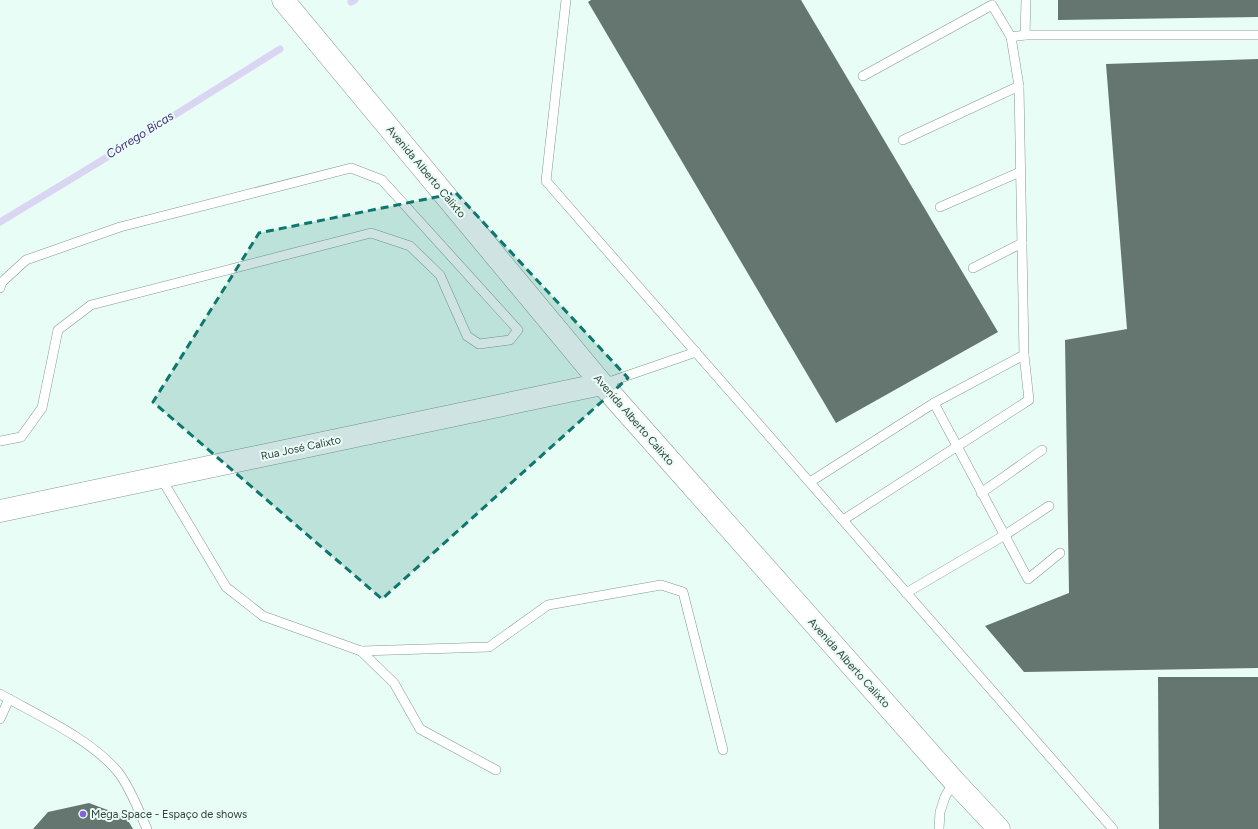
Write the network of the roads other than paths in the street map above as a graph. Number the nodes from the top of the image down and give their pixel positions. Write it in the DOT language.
graph roads {
  1 [pos="283,0"];
  2 [pos="566,0"];
  3 [pos="1026,0"];
  4 [pos="1025,35"];
  5 [pos="1258,35"];
  6 [pos="1011,37"];
  7 [pos="863,76"];
  8 [pos="1019,86"];
  9 [pos="903,140"];
  10 [pos="1020,172"];
  11 [pos="940,207"];
  12 [pos="1022,243"];
  13 [pos="973,268"];
  14 [pos="0,288"];
  15 [pos="696,352"];
  16 [pos="1024,355"];
  17 [pos="602,384"];
  18 [pos="934,403"];
  19 [pos="0,441"];
  20 [pos="957,447"];
  21 [pos="1042,450"];
  22 [pos="161,478"];
  23 [pos="810,482"];
  24 [pos="982,493"];
  25 [pos="1049,506"];
  26 [pos="0,511"];
  27 [pos="843,520"];
  28 [pos="1005,535"];
  29 [pos="1060,553"];
  30 [pos="906,593"];
  31 [pos="361,651"];
  32 [pos="0,694"];
  33 [pos="9,699"];
  34 [pos="0,719"];
  35 [pos="723,750"];
  36 [pos="496,770"];
  37 [pos="954,781"];
  38 [pos="147,829"];
  39 [pos="939,829"];
  40 [pos="999,829"];
  41 [pos="1113,829"];
  1 -- 17 [label="street, Avenida Alberto Calixto"];
  2 -- 15 [label="lane"];
  3 -- 4 [label="lane"];
  4 -- 5 [label="lane"];
  4 -- 6 [label="lane"];
  6 -- 7 [label="lane"];
  6 -- 8 [label="lane"];
  8 -- 9 [label="lane"];
  8 -- 10 [label="lane"];
  10 -- 11 [label="lane"];
  10 -- 12 [label="lane"];
  12 -- 13 [label="lane"];
  12 -- 16 [label="lane"];
  14 -- 19 [label="lane"];
  15 -- 17 [label="lane"];
  15 -- 23 [label="lane"];
  16 -- 18 [label="lane"];
  16 -- 20 [label="lane"];
  17 -- 22 [label="street, Rua José Calixto"];
  17 -- 37 [label="street, Avenida Alberto Calixto"];
  18 -- 20 [label="lane"];
  18 -- 23 [label="lane"];
  20 -- 24 [label="lane"];
  20 -- 27 [label="lane"];
  21 -- 24 [label="lane"];
  22 -- 26 [label="street, Rua José Calixto"];
  22 -- 31 [label="lane"];
  23 -- 27 [label="lane"];
  24 -- 28 [label="lane"];
  25 -- 28 [label="lane"];
  27 -- 30 [label="lane"];
  28 -- 29 [label="lane"];
  28 -- 30 [label="lane"];
  30 -- 41 [label="lane"];
  31 -- 35 [label="lane"];
  31 -- 36 [label="lane"];
  32 -- 33 [label="lane"];
  33 -- 34 [label="lane"];
  33 -- 38 [label="lane"];
  37 -- 39 [label="lane"];
  37 -- 40 [label="street, Avenida Alberto Calixto"];
}
